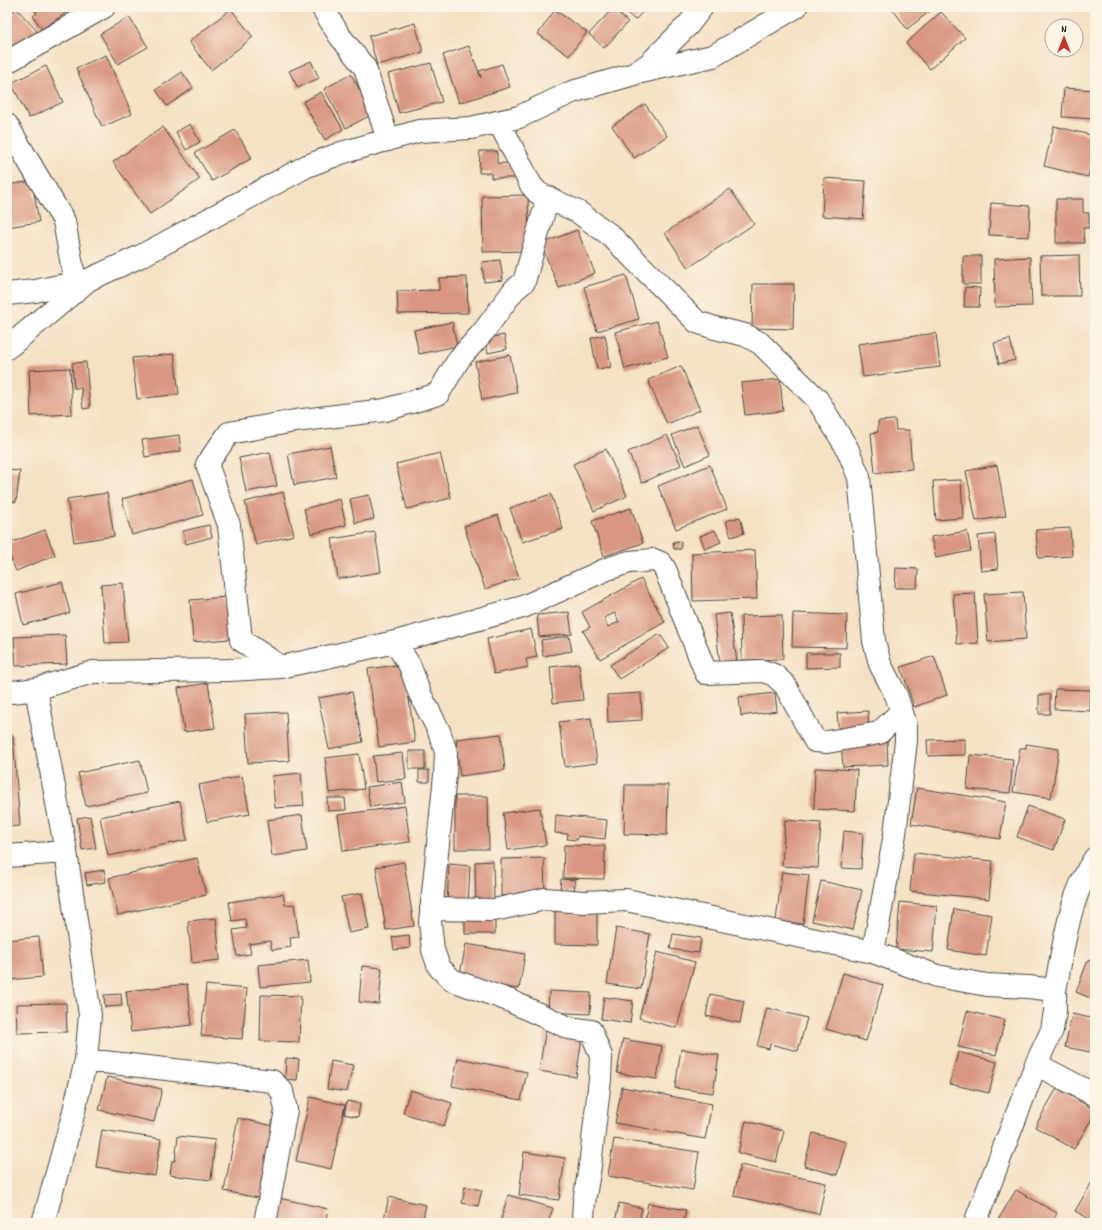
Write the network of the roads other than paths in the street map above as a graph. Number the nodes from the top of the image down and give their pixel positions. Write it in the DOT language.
graph roads {
  1 [pos="104,7"];
  2 [pos="322,7"];
  3 [pos="702,7"];
  4 [pos="796,7"];
  5 [pos="7,62"];
  6 [pos="634,74"];
  7 [pos="499,122"];
  8 [pos="7,125"];
  9 [pos="388,140"];
  10 [pos="548,197"];
  11 [pos="81,281"];
  12 [pos="7,294"];
  13 [pos="7,348"];
  14 [pos="395,642"];
  15 [pos="281,668"];
  16 [pos="36,689"];
  17 [pos="7,691"];
  18 [pos="901,712"];
  19 [pos="66,852"];
  20 [pos="7,856"];
  21 [pos="1095,858"];
  22 [pos="431,909"];
  23 [pos="873,952"];
  24 [pos="1055,990"];
  25 [pos="86,1060"];
  26 [pos="1036,1064"];
  27 [pos="1095,1095"];
  28 [pos="42,1223"];
  29 [pos="264,1223"];
  30 [pos="584,1223"];
  31 [pos="975,1223"];
  1 -- 5 [label="street"];
  2 -- 9 [label="street"];
  3 -- 6 [label="street"];
  4 -- 6 [label="street"];
  6 -- 7 [label="street"];
  7 -- 9 [label="street"];
  7 -- 10 [label="street"];
  8 -- 11 [label="street"];
  9 -- 11 [label="street"];
  10 -- 15 [label="street"];
  10 -- 18 [label="street"];
  11 -- 12 [label="street"];
  11 -- 13 [label="street"];
  14 -- 15 [label="street"];
  14 -- 18 [label="street"];
  14 -- 22 [label="street"];
  15 -- 16 [label="street"];
  16 -- 17 [label="street"];
  16 -- 19 [label="street"];
  18 -- 23 [label="street"];
  19 -- 20 [label="street"];
  19 -- 25 [label="street"];
  21 -- 24 [label="street"];
  22 -- 23 [label="street"];
  22 -- 30 [label="street"];
  23 -- 24 [label="street"];
  24 -- 26 [label="street"];
  25 -- 28 [label="street"];
  25 -- 29 [label="street"];
  26 -- 27 [label="street"];
  26 -- 31 [label="street"];
}
